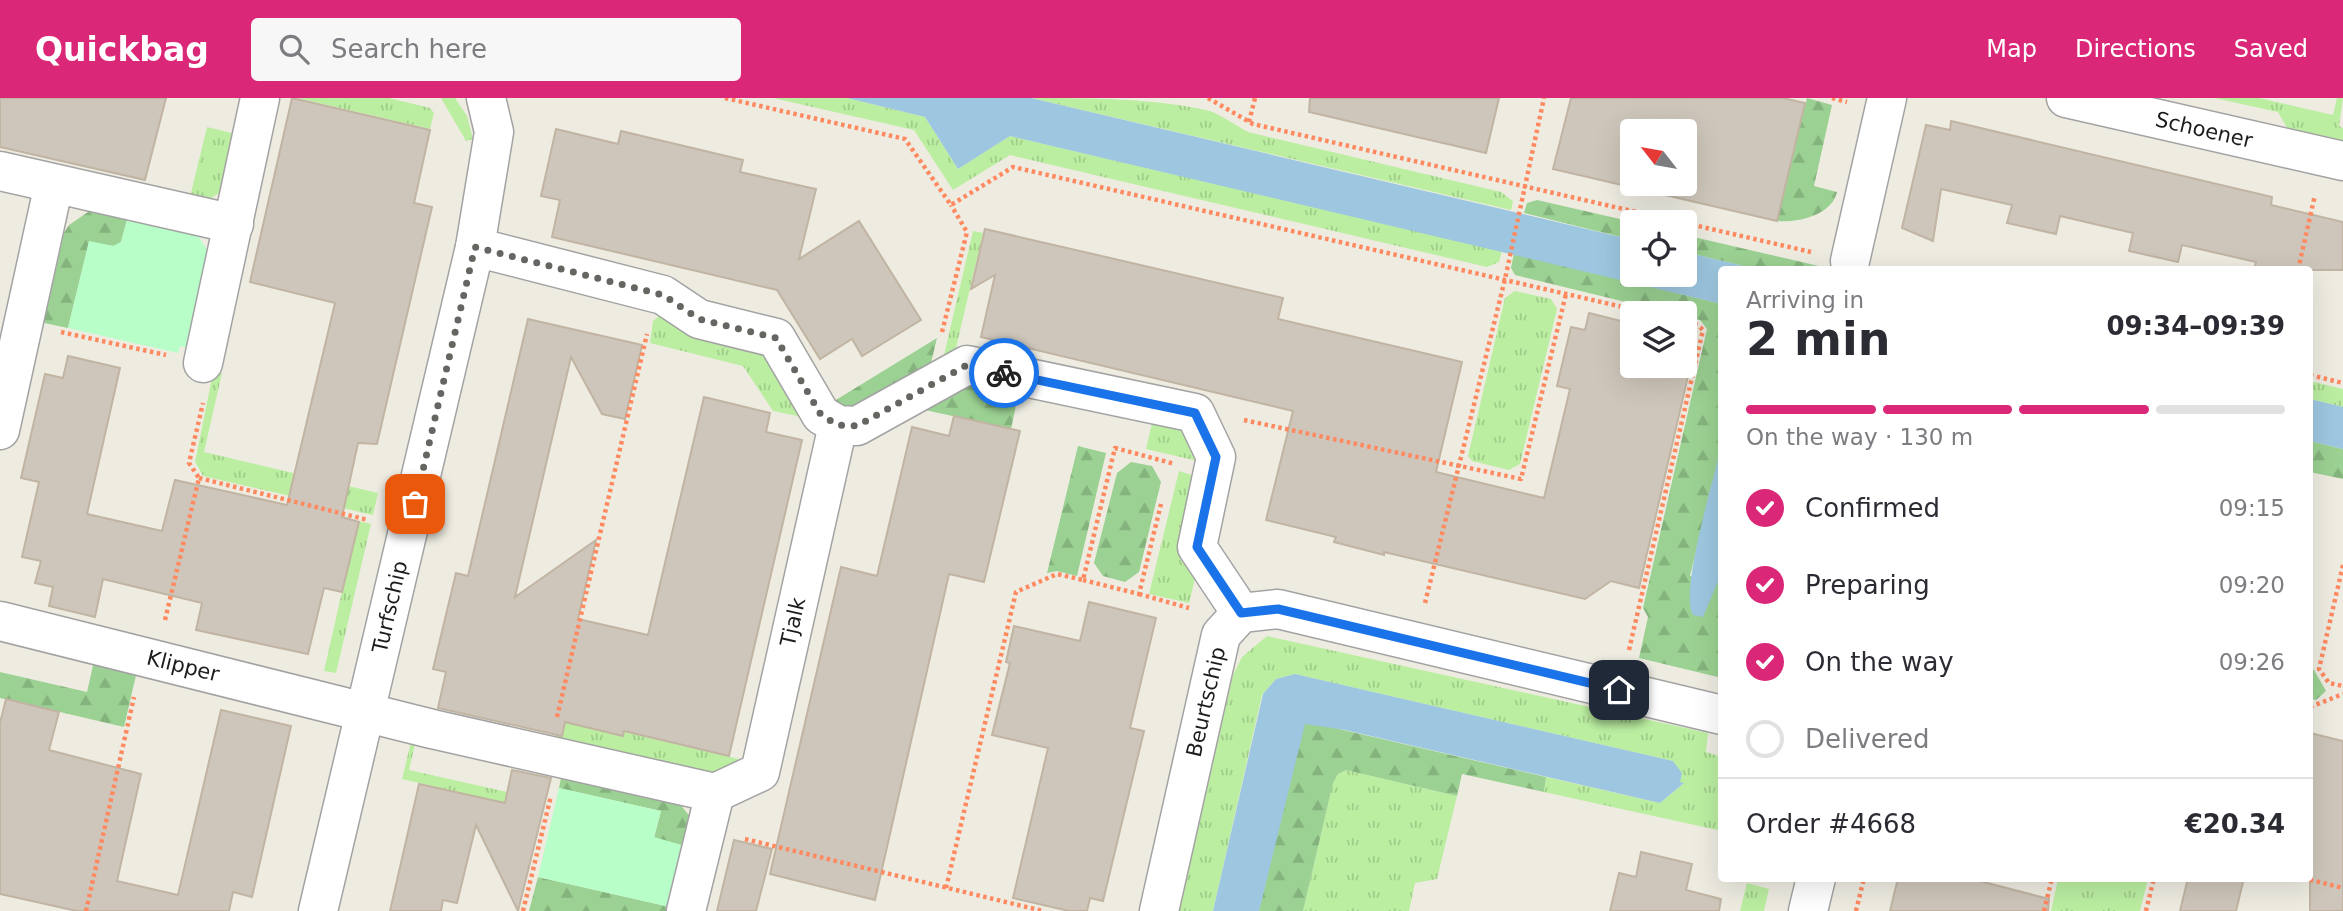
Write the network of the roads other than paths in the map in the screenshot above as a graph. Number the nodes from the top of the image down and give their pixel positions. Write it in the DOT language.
graph roads {
  1 [pos="260,98"];
  2 [pos="487,98"];
  3 [pos="1888,98"];
  4 [pos="2066,98"];
  5 [pos="2333,159"];
  6 [pos="0,172"];
  7 [pos="54,184"];
  8 [pos="234,224"];
  9 [pos="475,247"];
  10 [pos="1850,261"];
  11 [pos="203,363"];
  12 [pos="838,425"];
  13 [pos="0,430"];
  14 [pos="1241,613"];
  15 [pos="0,621"];
  16 [pos="366,710"];
  17 [pos="1718,714"];
  18 [pos="715,793"];
  19 [pos="1815,882"];
  20 [pos="318,911"];
  21 [pos="686,911"];
  22 [pos="1159,911"];
  23 [pos="1808,911"];
  1 -- 8 [label="street"];
  2 -- 9 [label="street, Turfschip"];
  3 -- 10 [label="street"];
  4 -- 5 [label="street, Schoener"];
  6 -- 7 [label="street"];
  7 -- 8 [label="street"];
  7 -- 13 [label="street"];
  8 -- 11 [label="street"];
  9 -- 12 [label="street"];
  9 -- 16 [label="street, Turfschip"];
  12 -- 14 [label="street"];
  12 -- 18 [label="street, Tjalk"];
  14 -- 17 [label="street"];
  14 -- 22 [label="street, Beurtschip"];
  15 -- 16 [label="street, Klipper"];
  16 -- 18 [label="street"];
  16 -- 20 [label="street, Turfschip"];
  18 -- 21 [label="street"];
  19 -- 23 [label="street"];
}
